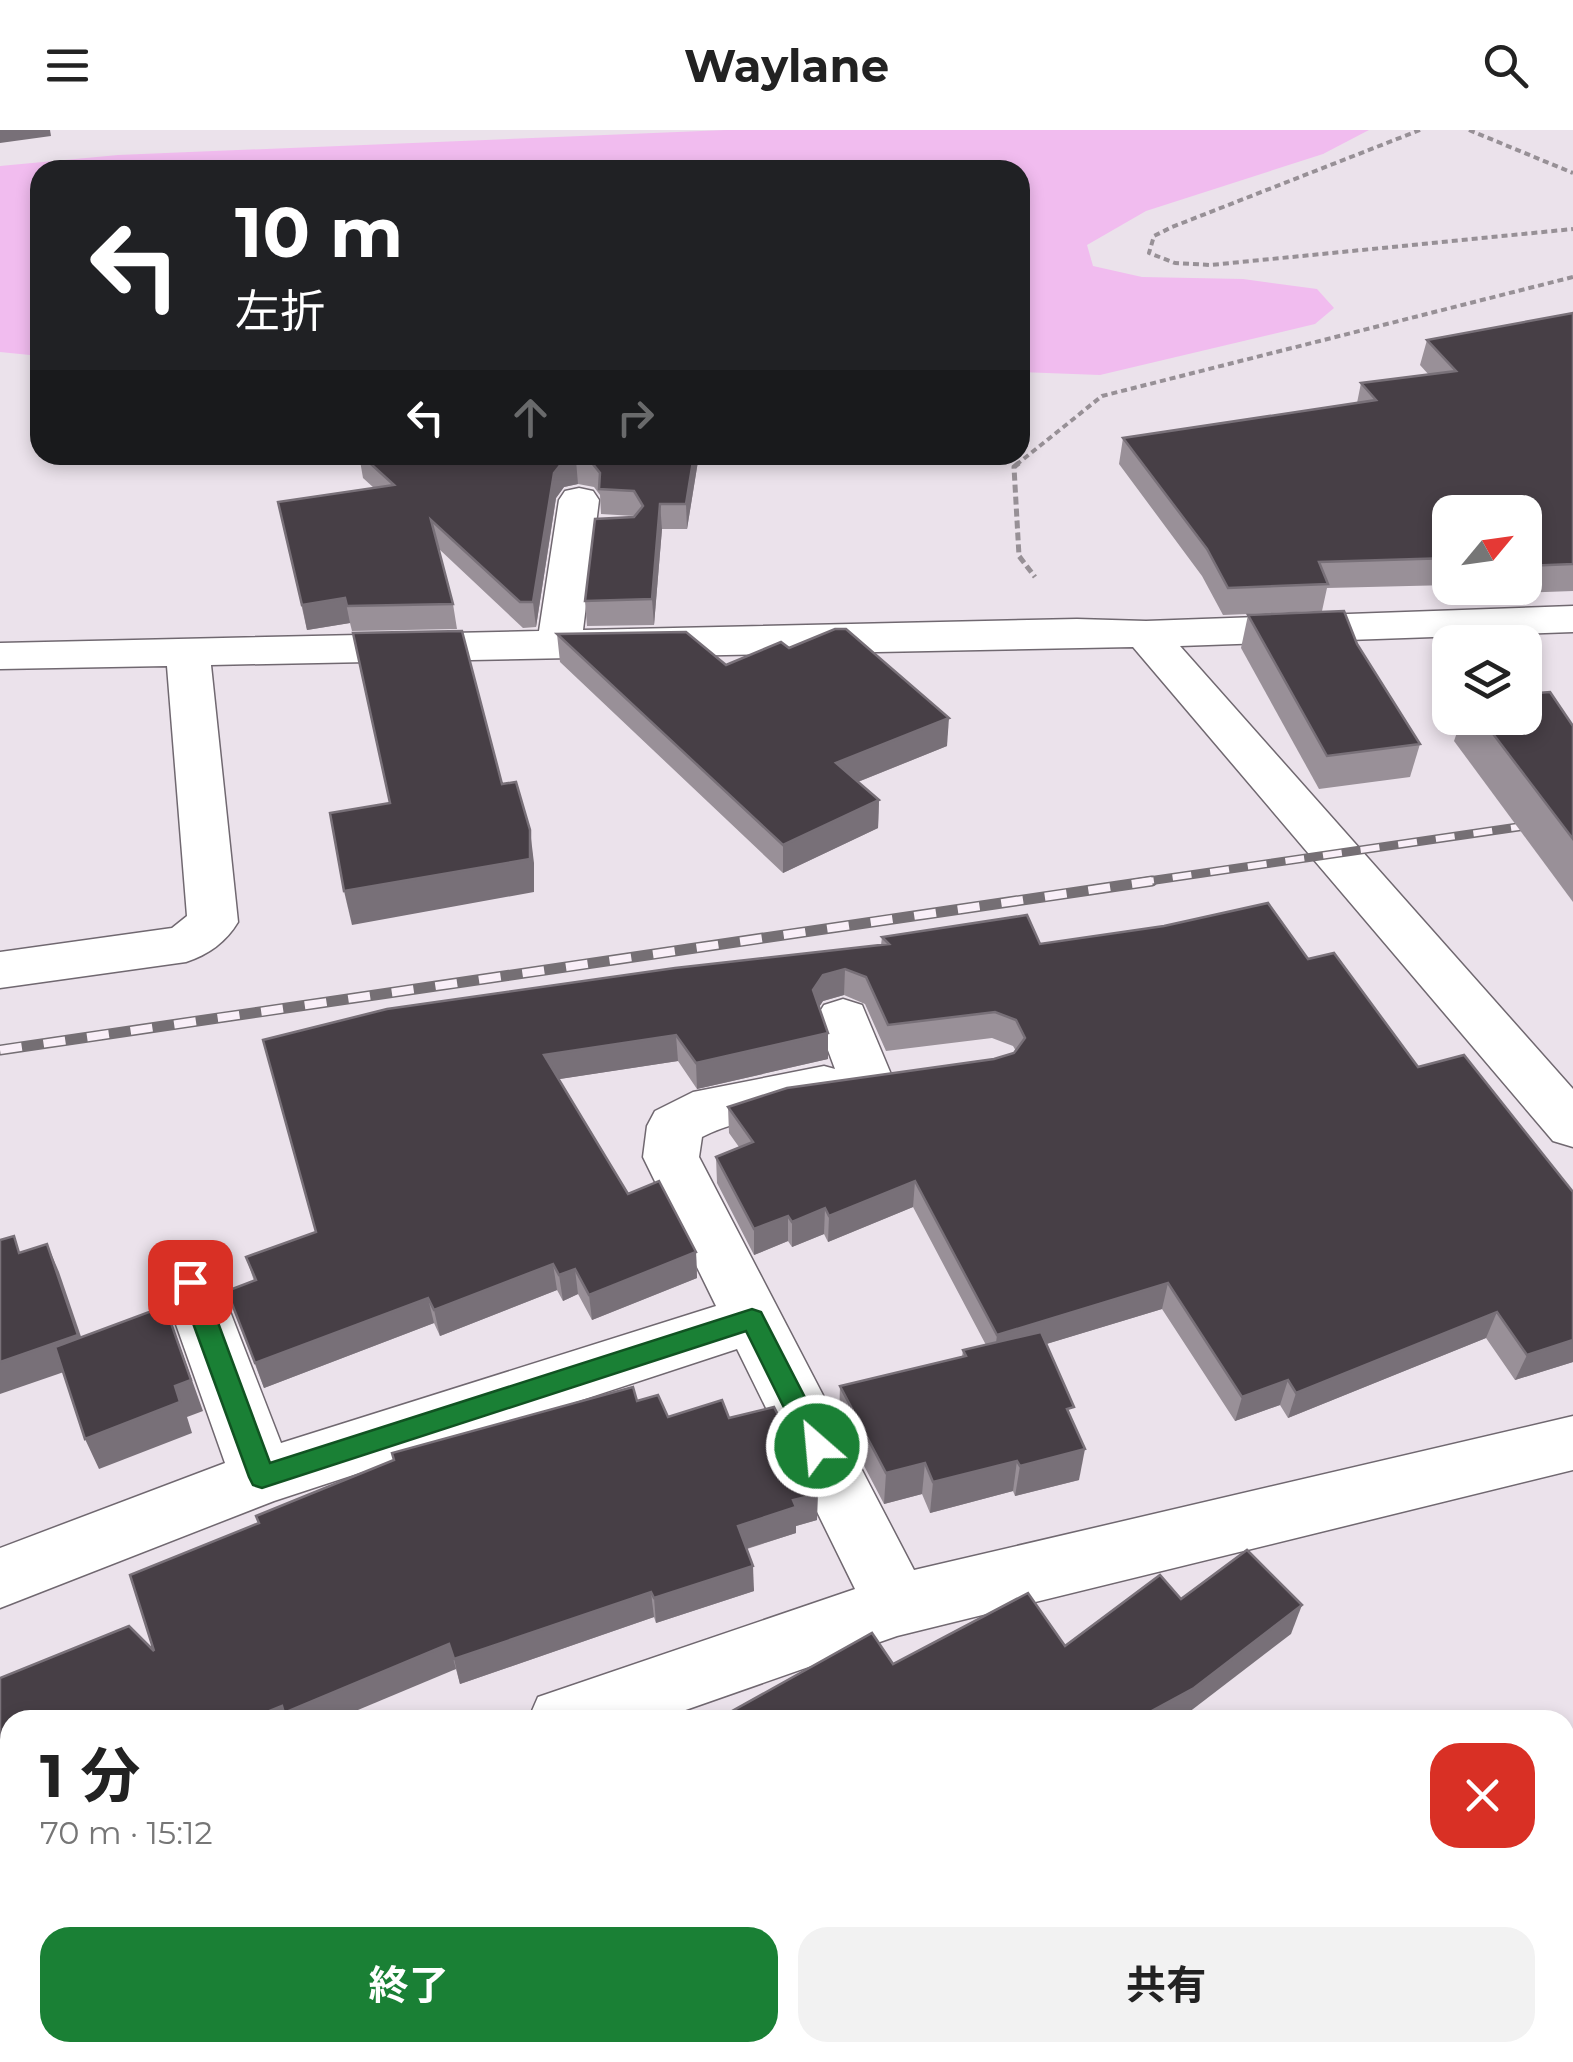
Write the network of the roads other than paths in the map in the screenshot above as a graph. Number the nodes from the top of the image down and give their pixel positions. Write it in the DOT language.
graph roads {
  1 [pos="620,529"];
  2 [pos="1573,620"];
  3 [pos="1146,634"];
  4 [pos="560,641"];
  5 [pos="188,654"];
  6 [pos="0,656"];
  7 [pos="0,970"];
  8 [pos="843,1018"];
  9 [pos="919,1072"];
  10 [pos="866,1079"];
  11 [pos="1573,1126"];
  12 [pos="190,1282"];
  13 [pos="752,1319"];
  14 [pos="1573,1442"];
  15 [pos="262,1477"];
  16 [pos="0,1578"];
  17 [pos="897,1604"];
  18 [pos="592,1710"];
  1 -- 4 [label="street"];
  2 -- 3 [label="street"];
  3 -- 4 [label="street"];
  3 -- 11 [label="street"];
  4 -- 5 [label="street"];
  5 -- 6 [label="street"];
  5 -- 7 [label="street"];
  8 -- 10 [label="street"];
  9 -- 10 [label="street"];
  10 -- 13 [label="street"];
  12 -- 15 [label="street"];
  13 -- 15 [label="street"];
  13 -- 17 [label="street"];
  14 -- 17 [label="street"];
  15 -- 16 [label="street"];
  17 -- 18 [label="street"];
}
